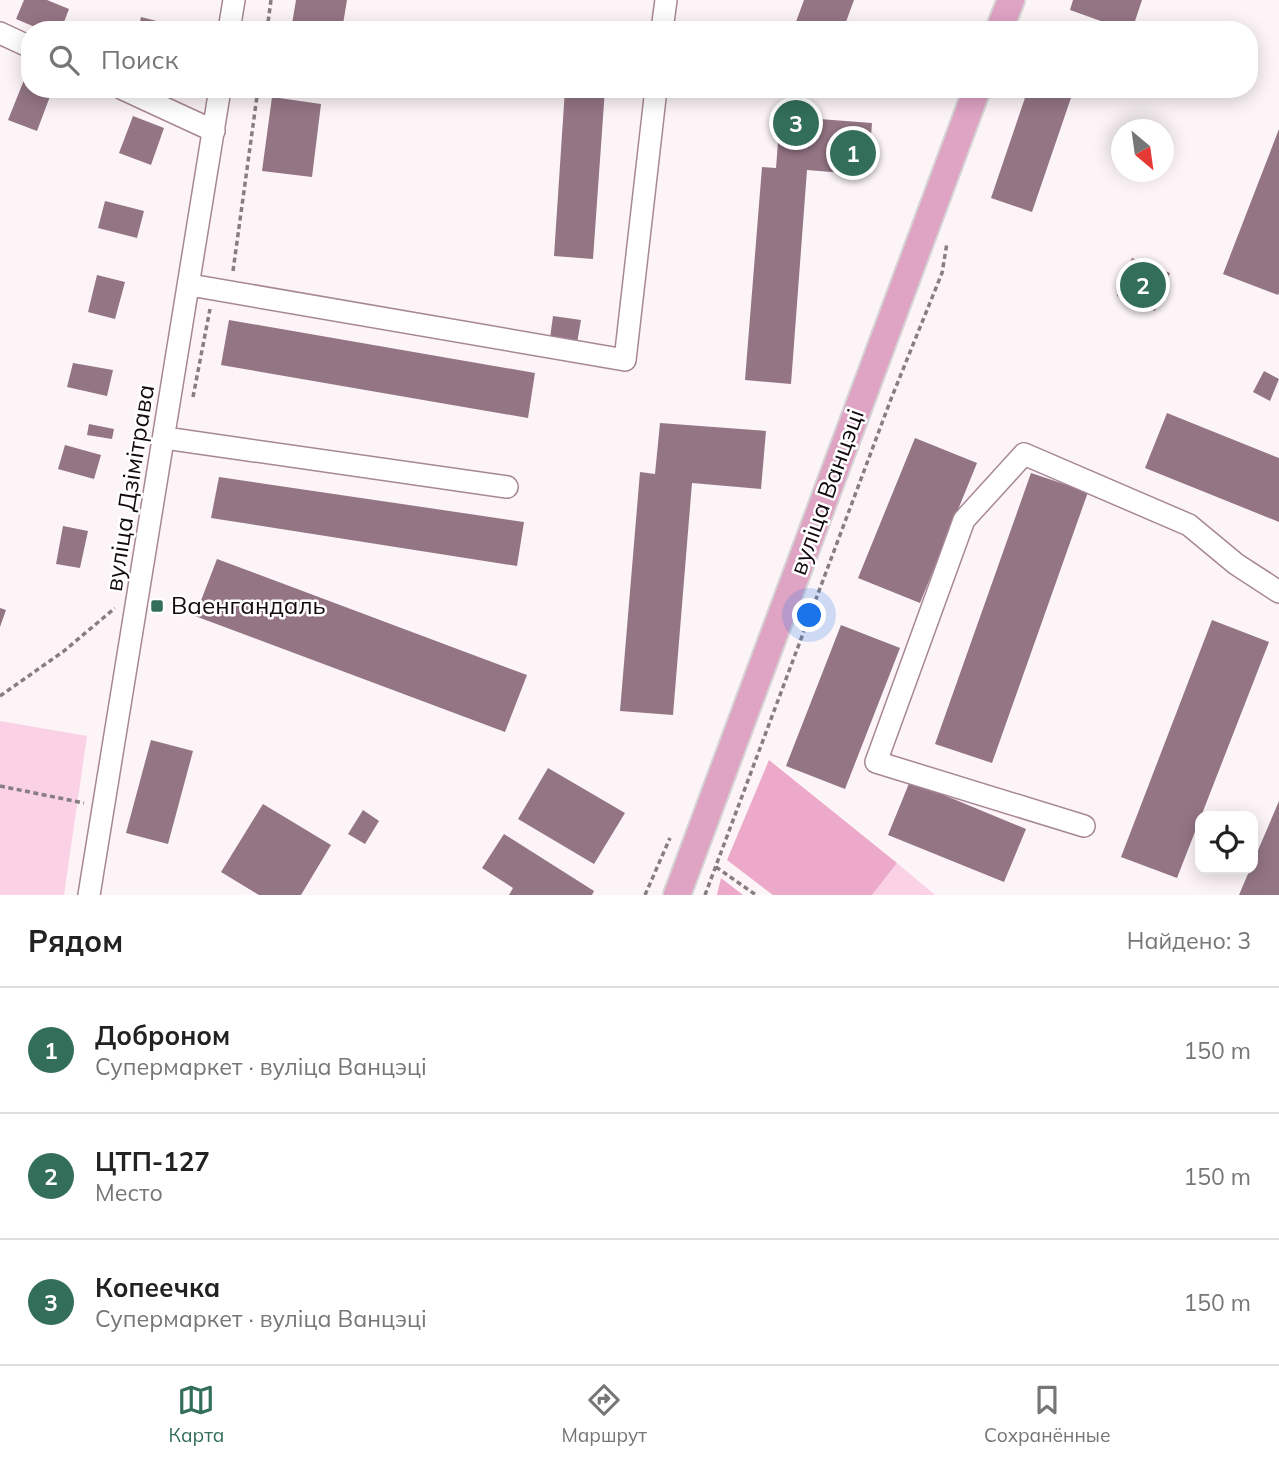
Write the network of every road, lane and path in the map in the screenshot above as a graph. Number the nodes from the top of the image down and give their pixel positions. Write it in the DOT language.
graph roads {
  1 [pos="233,0"];
  2 [pos="271,0"];
  3 [pos="666,0"];
  4 [pos="1010,0"];
  5 [pos="230,21"];
  6 [pos="268,21"];
  7 [pos="663,21"];
  8 [pos="1002,21"];
  9 [pos="0,33"];
  10 [pos="21,43"];
  11 [pos="142,98"];
  12 [pos="219,98"];
  13 [pos="257,98"];
  14 [pos="655,98"];
  15 [pos="974,98"];
  16 [pos="214,131"];
  17 [pos="948,235"];
  18 [pos="190,285"];
  19 [pos="230,292"];
  20 [pos="165,439"];
  21 [pos="507,487"];
  22 [pos="1279,592"];
  23 [pos="116,608"];
  24 [pos="0,696"];
  25 [pos="0,786"];
  26 [pos="90,805"];
  27 [pos="1084,826"];
  28 [pos="670,838"];
  29 [pos="716,867"];
  30 [pos="89,895"];
  31 [pos="645,895"];
  32 [pos="677,895"];
  33 [pos="705,895"];
  34 [pos="757,895"];
  1 -- 5 [label="street"];
  2 -- 6 [label="path"];
  3 -- 7 [label="street"];
  4 -- 8 [label="main road"];
  9 -- 10 [label="street"];
  11 -- 16 [label="street"];
  12 -- 16 [label="street, вуліца Дзімітрава"];
  13 -- 19 [label="path"];
  14 -- 19 [label="street"];
  15 -- 32 [label="main road, вуліца Ванцэці"];
  16 -- 18 [label="street, вуліца Дзімітрава"];
  17 -- 29 [label="path"];
  18 -- 19 [label="street"];
  18 -- 20 [label="street, вуліца Дзімітрава"];
  20 -- 21 [label="street"];
  20 -- 30 [label="street, вуліца Дзімітрава"];
  22 -- 27 [label="street"];
  23 -- 24 [label="path"];
  25 -- 26 [label="path"];
  28 -- 31 [label="path"];
  29 -- 33 [label="path"];
  29 -- 34 [label="path"];
}
